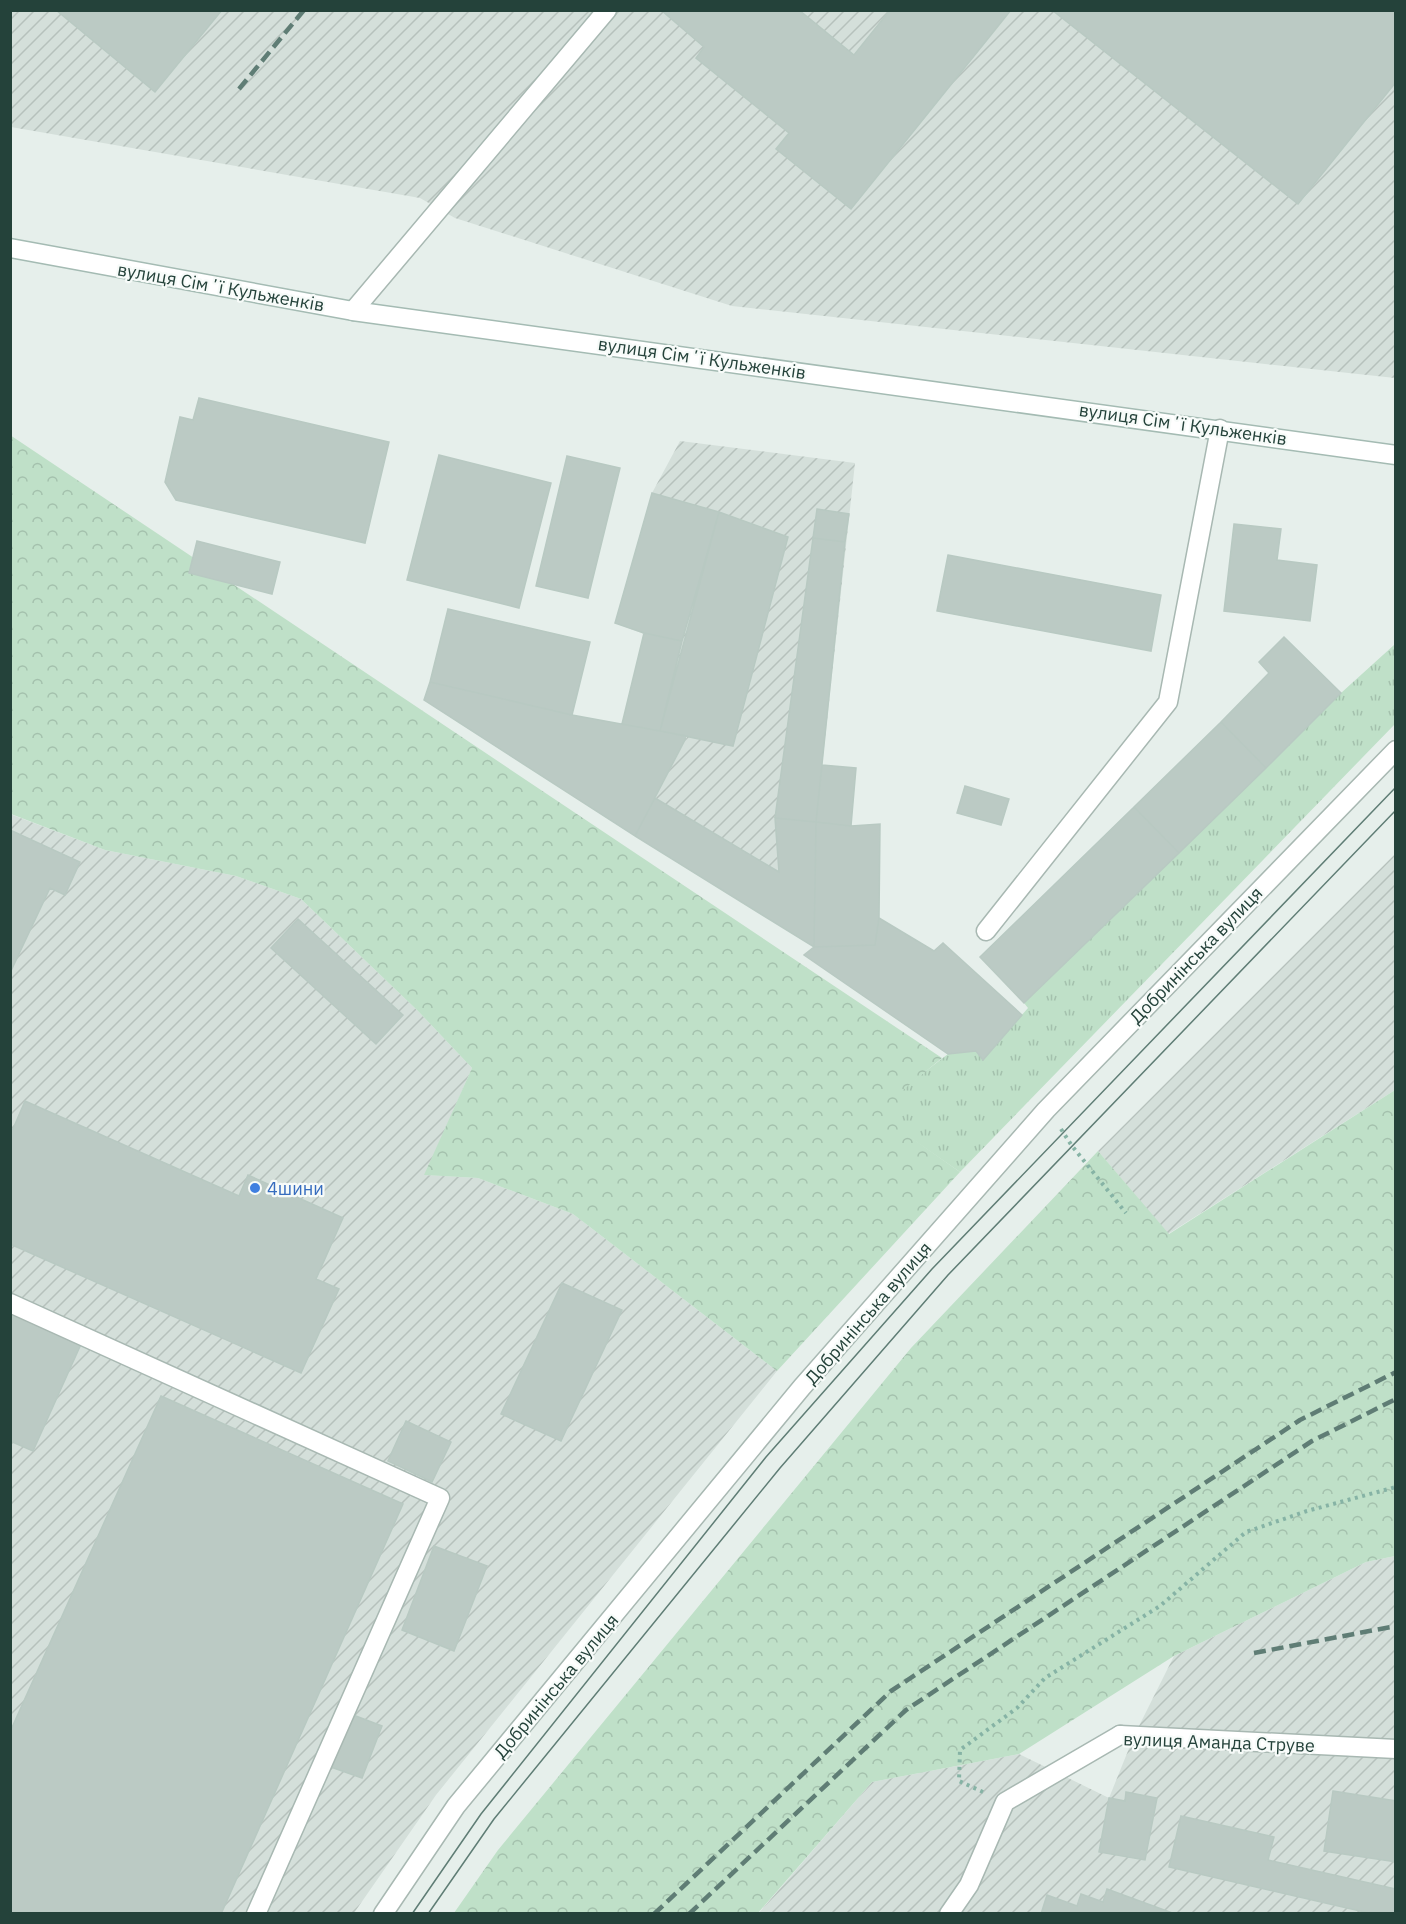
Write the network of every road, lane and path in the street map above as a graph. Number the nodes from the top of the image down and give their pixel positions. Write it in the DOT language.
graph roads {
  1 [pos="607,10"];
  2 [pos="10,248"];
  3 [pos="353,311"];
  4 [pos="1220,429"];
  5 [pos="1395,455"];
  6 [pos="1395,750"];
  7 [pos="986,931"];
  8 [pos="1046,1110"];
  9 [pos="1126,1214"];
  10 [pos="10,1303"];
  11 [pos="1395,1487"];
  12 [pos="1395,1749"];
  13 [pos="1005,1802"];
  14 [pos="256,1914"];
  15 [pos="383,1914"];
  16 [pos="949,1914"];
  1 -- 3 [label="street"];
  2 -- 3 [label="street, вулиця Сімʼї Кульженків"];
  3 -- 4 [label="street, вулиця Сімʼї Кульженків"];
  4 -- 5 [label="street, вулиця Сімʼї Кульженків"];
  4 -- 7 [label="street"];
  6 -- 8 [label="street, Добринінська вулиця"];
  8 -- 9 [label="path"];
  8 -- 15 [label="street, Добринінська вулиця"];
  10 -- 14 [label="street"];
  11 -- 13 [label="path"];
  12 -- 13 [label="street, вулиця Аманда Струве"];
  13 -- 16 [label="street"];
}
